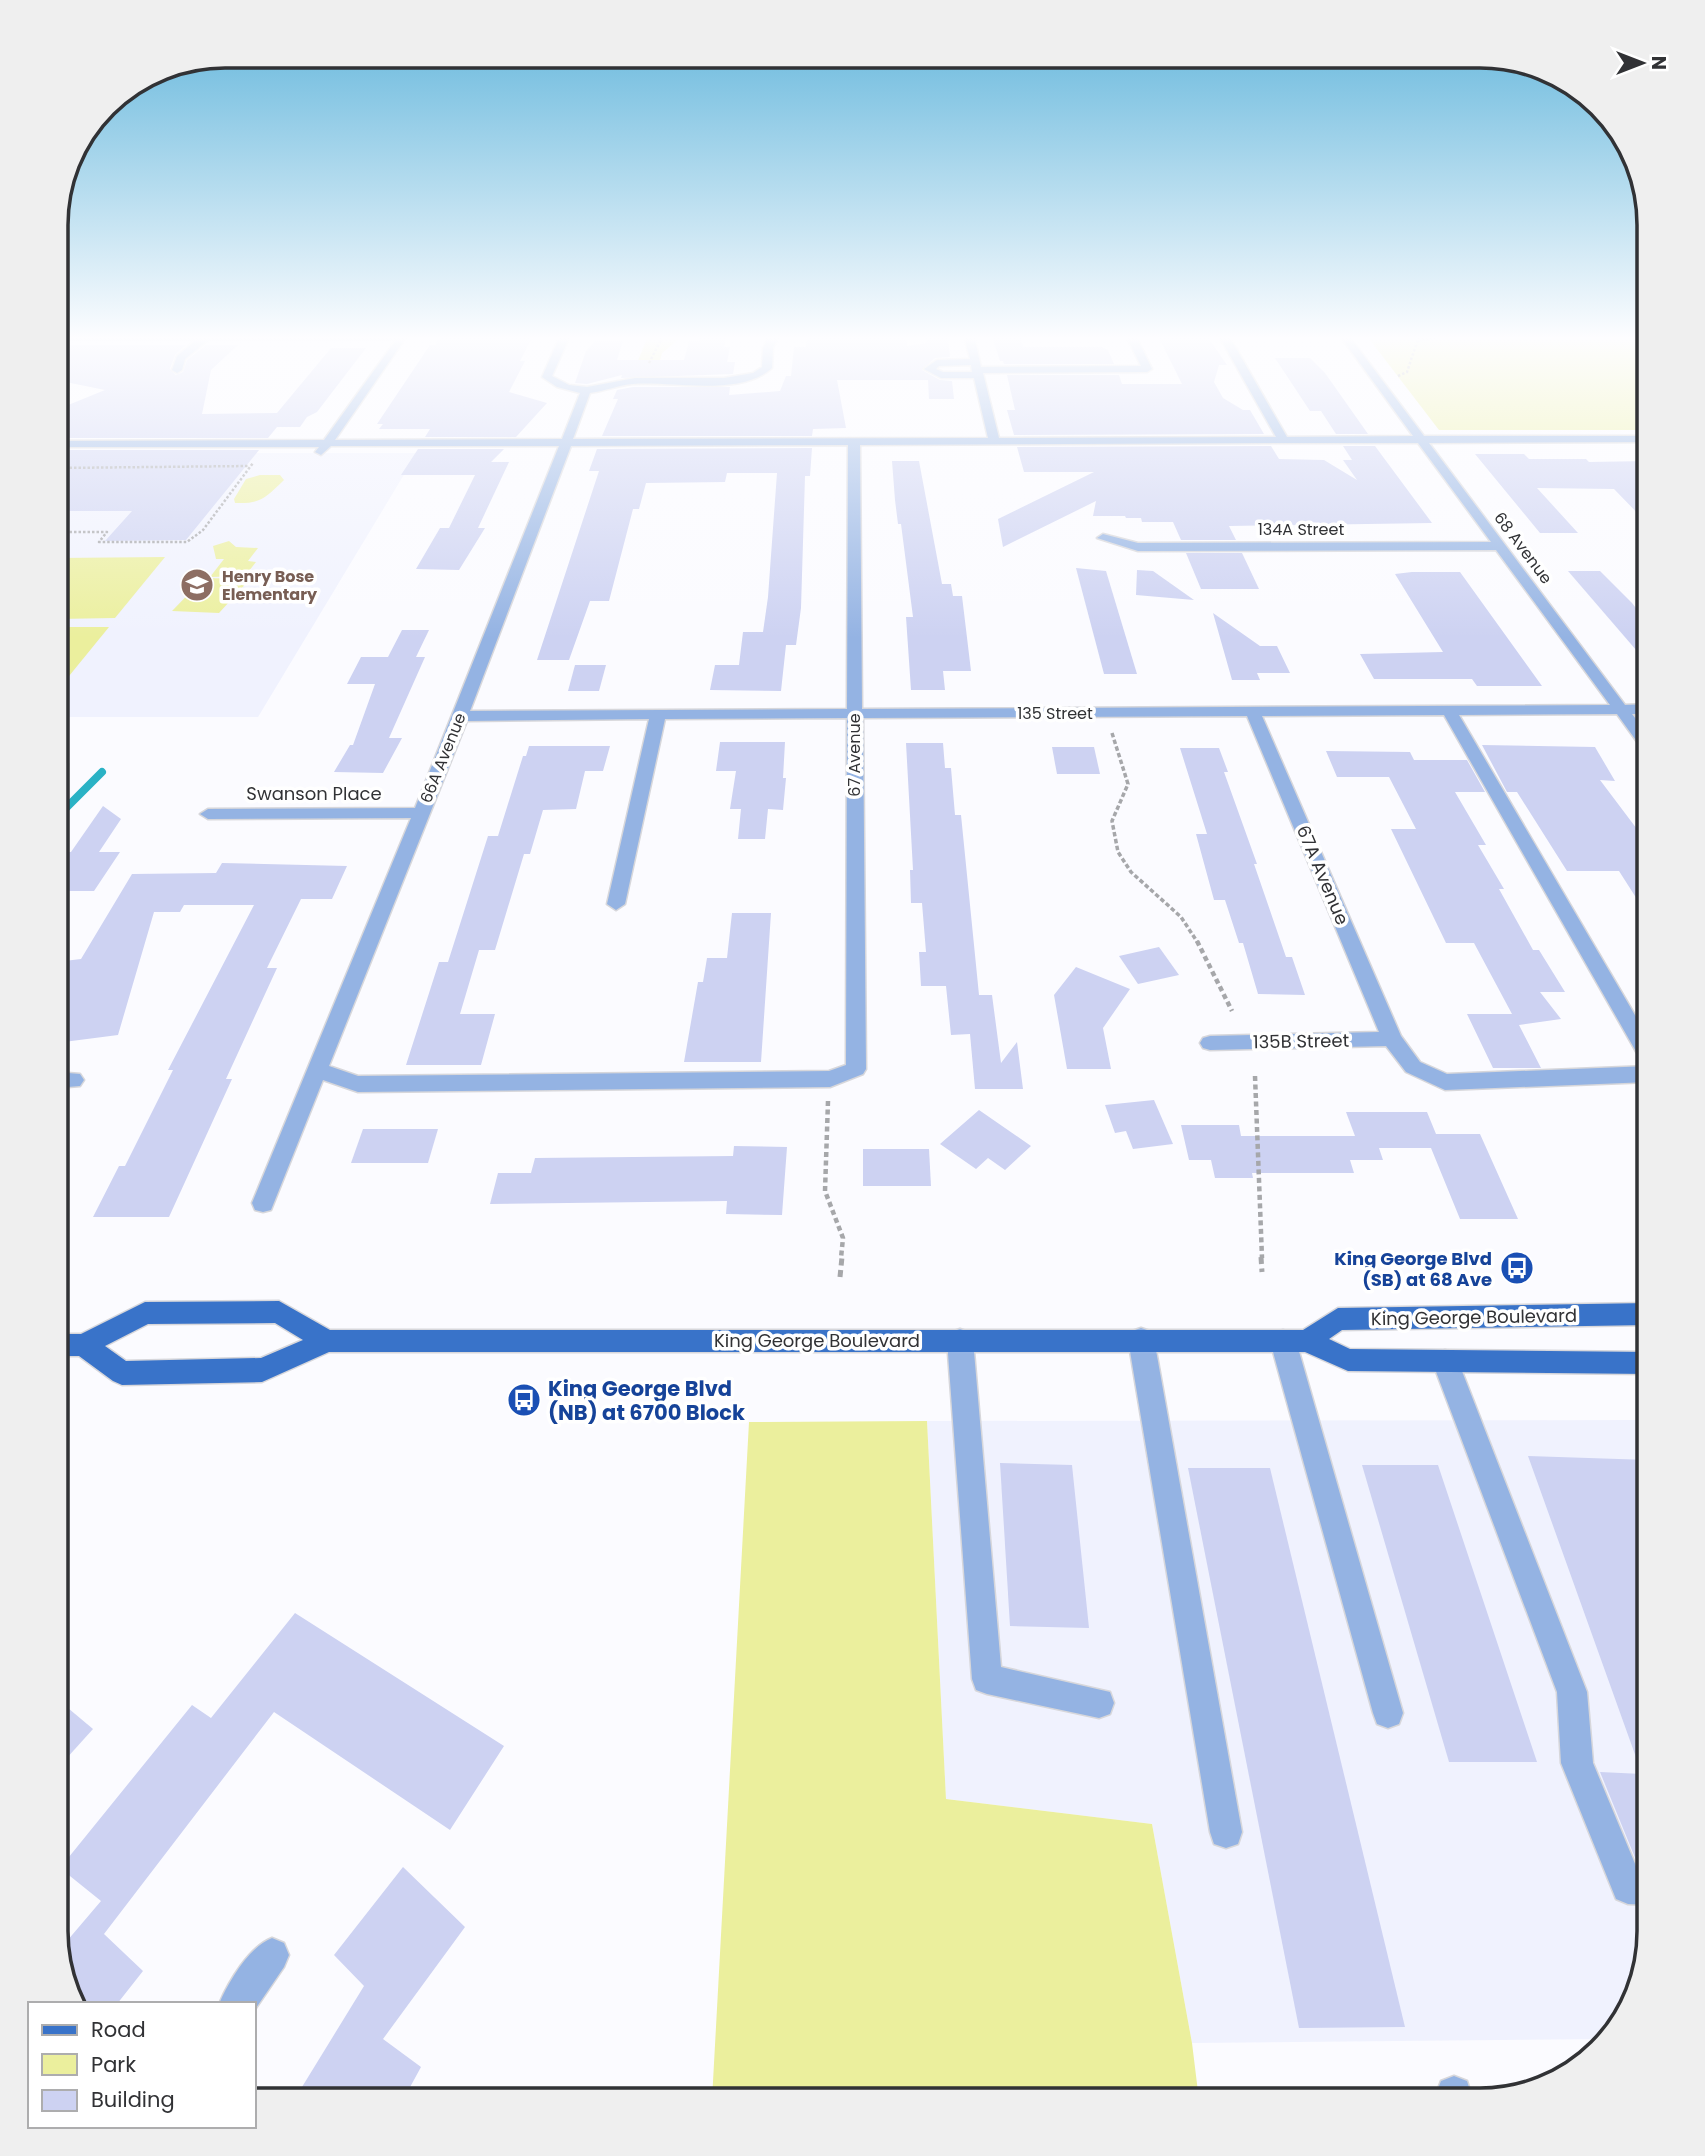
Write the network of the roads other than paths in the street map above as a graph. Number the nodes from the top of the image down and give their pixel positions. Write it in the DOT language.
graph roads {
  1 [pos="332,437"];
  2 [pos="568,437"];
  3 [pos="993,437"];
  4 [pos="1281,437"];
  5 [pos="1419,437"];
  6 [pos="1637,439"];
  7 [pos="994,440"];
  8 [pos="1422,440"];
  9 [pos="854,441"];
  10 [pos="1284,441"];
  11 [pos="327,443"];
  12 [pos="565,443"];
  13 [pos="69,444"];
  14 [pos="69,454"];
  15 [pos="1103,538"];
  16 [pos="1500,546"];
  17 [pos="1621,709"];
  18 [pos="1637,709"];
  19 [pos="1449,710"];
  20 [pos="1253,712"];
  21 [pos="853,713"];
  22 [pos="658,715"];
  23 [pos="461,716"];
  24 [pos="1637,731"];
  25 [pos="421,813"];
  26 [pos="208,814"];
  27 [pos="616,904"];
  28 [pos="1637,1036"];
  29 [pos="1392,1039"];
  30 [pos="1210,1043"];
  31 [pos="318,1071"];
  32 [pos="1637,1074"];
  33 [pos="263,1203"];
  34 [pos="1637,1314"];
  35 [pos="1141,1339"];
  36 [pos="960,1340"];
  37 [pos="327,1341"];
  38 [pos="1295,1341"];
  39 [pos="68,1345"];
  40 [pos="83,1345"];
  41 [pos="1445,1362"];
  42 [pos="1637,1363"];
  43 [pos="1099,1703"];
  44 [pos="1388,1713"];
  45 [pos="1226,1832"];
  46 [pos="1637,1887"];
  47 [pos="272,1955"];
  48 [pos="238,2002"];
  1 -- 11 [label="street"];
  2 -- 12 [label="street, 66A Avenue"];
  3 -- 7 [label="street"];
  4 -- 10 [label="street"];
  5 -- 8 [label="street, 68 Avenue"];
  6 -- 8 [label="street"];
  7 -- 9 [label="street"];
  7 -- 10 [label="street"];
  8 -- 10 [label="street"];
  8 -- 16 [label="street, 68 Avenue"];
  9 -- 12 [label="street"];
  9 -- 21 [label="street, 67 Avenue"];
  11 -- 12 [label="street"];
  11 -- 13 [label="street"];
  11 -- 14 [label="street"];
  12 -- 23 [label="street, 66A Avenue"];
  15 -- 16 [label="street, 134A Street"];
  16 -- 17 [label="street, 68 Avenue"];
  17 -- 18 [label="street, 135 Street"];
  17 -- 19 [label="street, 135 Street"];
  17 -- 24 [label="street, 68 Avenue"];
  19 -- 20 [label="street, 135 Street"];
  19 -- 28 [label="street"];
  20 -- 21 [label="street, 135 Street"];
  20 -- 29 [label="street, 67A Avenue"];
  21 -- 22 [label="street, 135 Street"];
  21 -- 31 [label="street, 67 Avenue"];
  22 -- 23 [label="street, 135 Street"];
  22 -- 27 [label="street"];
  23 -- 25 [label="street, 66A Avenue"];
  25 -- 26 [label="street, Swanson Place"];
  25 -- 31 [label="street, 66A Avenue"];
  29 -- 30 [label="street, 135B Street"];
  29 -- 32 [label="street, 67A Avenue"];
  31 -- 33 [label="street, 66A Avenue"];
  34 -- 38 [label="main road, King George Boulevard"];
  35 -- 36 [label="main road, King George Boulevard"];
  35 -- 38 [label="main road, King George Boulevard"];
  35 -- 45 [label="street"];
  36 -- 37 [label="main road, King George Boulevard"];
  36 -- 43 [label="street"];
  37 -- 40 [label="main road, King George Boulevard"];
  37 -- 40 [label="main road"];
  38 -- 41 [label="main road, King George Boulevard"];
  38 -- 44 [label="street"];
  39 -- 40 [label="main road"];
  41 -- 42 [label="main road, King George Boulevard"];
  41 -- 46 [label="street"];
  47 -- 48 [label="street"];
}
